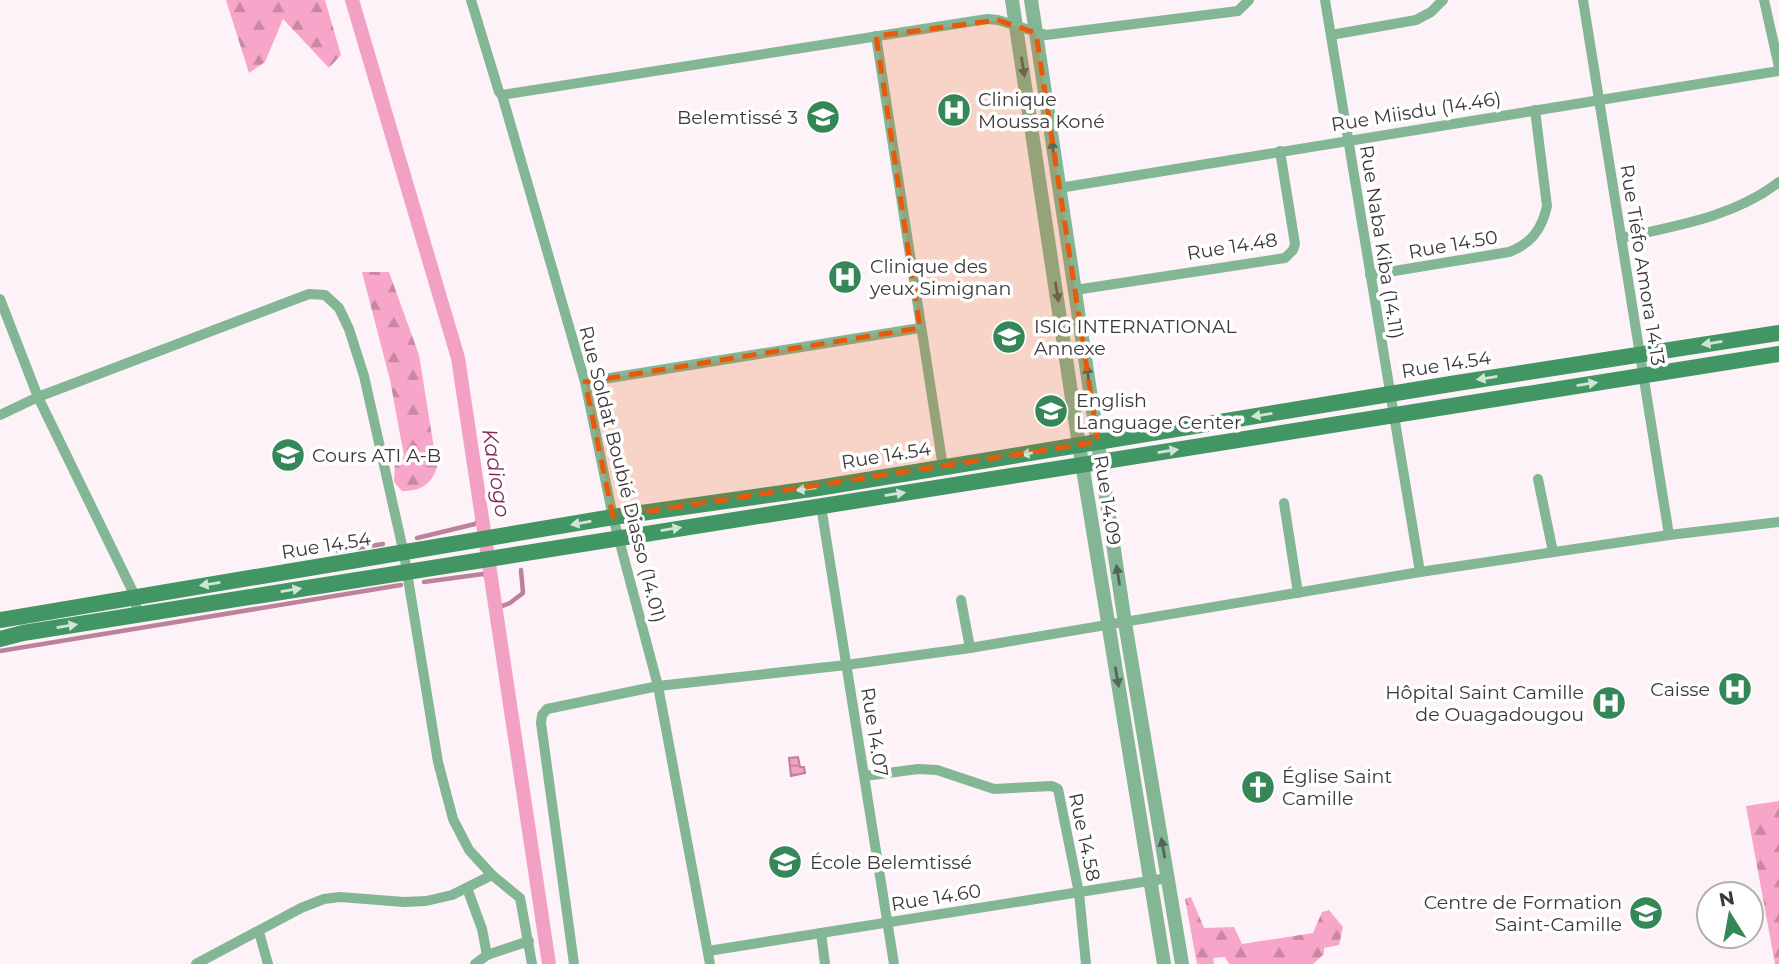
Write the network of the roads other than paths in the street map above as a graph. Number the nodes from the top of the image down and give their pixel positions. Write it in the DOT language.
graph roads {
  1 [pos="471,0"];
  2 [pos="1012,0"];
  3 [pos="1031,0"];
  4 [pos="1249,0"];
  5 [pos="1325,0"];
  6 [pos="1443,0"];
  7 [pos="1583,0"];
  8 [pos="1764,0"];
  9 [pos="1017,27"];
  10 [pos="1036,33"];
  11 [pos="1331,35"];
  12 [pos="876,36"];
  13 [pos="1779,69"];
  14 [pos="502,95"];
  15 [pos="1598,99"];
  16 [pos="1535,110"];
  17 [pos="1348,140"];
  18 [pos="1280,150"];
  19 [pos="1779,182"];
  20 [pos="1059,187"];
  21 [pos="1621,238"];
  22 [pos="1370,275"];
  23 [pos="1074,290"];
  24 [pos="0,299"];
  25 [pos="920,328"];
  26 [pos="1779,333"];
  27 [pos="1640,354"];
  28 [pos="1779,354"];
  29 [pos="1643,375"];
  30 [pos="585,382"];
  31 [pos="1390,394"];
  32 [pos="38,397"];
  33 [pos="0,415"];
  34 [pos="1392,415"];
  35 [pos="1098,442"];
  36 [pos="1079,445"];
  37 [pos="1101,462"];
  38 [pos="1083,465"];
  39 [pos="943,467"];
  40 [pos="1538,479"];
  41 [pos="1284,503"];
  42 [pos="821,506"];
  43 [pos="613,517"];
  44 [pos="1779,522"];
  45 [pos="1669,535"];
  46 [pos="620,537"];
  47 [pos="1553,552"];
  48 [pos="404,554"];
  49 [pos="407,572"];
  50 [pos="1420,572"];
  51 [pos="1298,593"];
  52 [pos="135,596"];
  53 [pos="961,600"];
  54 [pos="137,615"];
  55 [pos="0,620"];
  56 [pos="1125,623"];
  57 [pos="1109,626"];
  58 [pos="0,639"];
  59 [pos="970,648"];
  60 [pos="846,665"];
  61 [pos="658,687"];
  62 [pos="865,776"];
  63 [pos="492,875"];
  64 [pos="1168,878"];
  65 [pos="1151,881"];
  66 [pos="467,888"];
  67 [pos="1079,892"];
  68 [pos="888,923"];
  69 [pos="259,932"];
  70 [pos="821,933"];
  71 [pos="528,941"];
  72 [pos="708,951"];
  73 [pos="487,955"];
  74 [pos="196,964"];
  75 [pos="268,964"];
  76 [pos="475,964"];
  77 [pos="532,964"];
  78 [pos="574,964"];
  79 [pos="710,964"];
  80 [pos="825,964"];
  81 [pos="894,964"];
  82 [pos="1086,964"];
  83 [pos="1164,964"];
  84 [pos="1182,964"];
  1 -- 14 [label="street, Rue Soldat Boubié Diasso (14.01)"];
  2 -- 9 [label="street, Rue 14.09"];
  3 -- 10 [label="street, Rue 14.09"];
  4 -- 10 [label="street"];
  5 -- 11 [label="street, Rue Naba Kiba (14.11)"];
  6 -- 11 [label="street"];
  7 -- 15 [label="street, Rue Tiéfo Amora 14.13"];
  8 -- 13 [label="street"];
  9 -- 10 [label="street"];
  9 -- 12 [label="street"];
  9 -- 36 [label="street, Rue 14.09, one-way"];
  20 -- 10 [label="street, Rue 14.09, one-way"];
  11 -- 17 [label="street, Rue Naba Kiba (14.11)"];
  12 -- 14 [label="street"];
  12 -- 25 [label="street"];
  13 -- 15 [label="street, Rue Miisdu (14.46)"];
  14 -- 30 [label="street, Rue Soldat Boubié Diasso (14.01)"];
  15 -- 16 [label="street, Rue Miisdu (14.46)"];
  15 -- 21 [label="street, Rue Tiéfo Amora 14.13"];
  16 -- 17 [label="street, Rue Miisdu (14.46)"];
  16 -- 22 [label="street, Rue 14.50"];
  17 -- 18 [label="street, Rue Miisdu (14.46)"];
  17 -- 22 [label="street, Rue Naba Kiba (14.11)"];
  18 -- 20 [label="street, Rue Miisdu (14.46)"];
  18 -- 23 [label="street, Rue 14.48"];
  19 -- 21 [label="street"];
  20 -- 23 [label="street, Rue 14.09"];
  21 -- 27 [label="street, Rue Tiéfo Amora 14.13"];
  22 -- 31 [label="street, Rue Naba Kiba (14.11)"];
  35 -- 23 [label="street, Rue 14.09, one-way"];
  24 -- 32 [label="street"];
  25 -- 30 [label="street"];
  25 -- 39 [label="street"];
  26 -- 27 [label="main road, Rue 14.54, one-way"];
  27 -- 29 [label="street, Rue Tiéfo Amora 14.13"];
  27 -- 31 [label="main road, Rue 14.54, one-way"];
  28 -- 29 [label="main road, Rue 14.54"];
  34 -- 29 [label="main road, Rue 14.54, one-way"];
  29 -- 45 [label="street, Rue Tiéfo Amora 14.13"];
  30 -- 43 [label="street, Rue Soldat Boubié Diasso (14.01)"];
  31 -- 34 [label="street, Rue Naba Kiba (14.11)"];
  31 -- 35 [label="main road, Rue 14.54, one-way"];
  32 -- 33 [label="street"];
  32 -- 48 [label="street"];
  32 -- 52 [label="street"];
  37 -- 34 [label="main road, Rue 14.54, one-way"];
  34 -- 50 [label="street, Rue Naba Kiba (14.11)"];
  35 -- 36 [label="main road, Rue 14.54"];
  35 -- 37 [label="street, Rue 14.09"];
  36 -- 38 [label="street, Rue 14.09"];
  36 -- 39 [label="main road, Rue 14.54, one-way"];
  37 -- 38 [label="main road, Rue 14.54"];
  56 -- 37 [label="street, Rue 14.09, one-way"];
  42 -- 38 [label="main road, Rue 14.54, one-way"];
  38 -- 57 [label="street, Rue 14.09"];
  39 -- 43 [label="main road, Rue 14.54, one-way"];
  40 -- 47 [label="street"];
  41 -- 51 [label="street"];
  46 -- 42 [label="main road, Rue 14.54, one-way"];
  42 -- 60 [label="street, Rue 14.07"];
  43 -- 46 [label="street, Rue Soldat Boubié Diasso (14.01)"];
  43 -- 48 [label="main road, Rue 14.54, one-way"];
  44 -- 45 [label="street"];
  45 -- 47 [label="street"];
  46 -- 49 [label="main road, Rue 14.54"];
  46 -- 61 [label="street, Rue Soldat Boubié Diasso (14.01)"];
  47 -- 50 [label="street"];
  48 -- 49 [label="street"];
  48 -- 52 [label="main road, Rue 14.54, one-way"];
  54 -- 49 [label="main road, Rue 14.54, one-way"];
  49 -- 63 [label="street"];
  50 -- 51 [label="street"];
  51 -- 56 [label="street"];
  52 -- 54 [label="street"];
  52 -- 55 [label="main road, Rue 14.54"];
  53 -- 59 [label="street"];
  58 -- 54 [label="main road, Rue 14.54, one-way"];
  56 -- 57 [label="street"];
  64 -- 56 [label="street, Rue 14.09, one-way"];
  57 -- 59 [label="street"];
  57 -- 65 [label="street, Rue 14.09, one-way"];
  59 -- 60 [label="street"];
  60 -- 61 [label="street"];
  60 -- 62 [label="street, Rue 14.07"];
  61 -- 72 [label="street, Rue Soldat Boubié Diasso (14.01)"];
  61 -- 78 [label="street"];
  62 -- 67 [label="street, Rue 14.58"];
  62 -- 68 [label="street, Rue 14.07"];
  63 -- 66 [label="street"];
  63 -- 71 [label="street"];
  64 -- 65 [label="street, Rue 14.60"];
  64 -- 84 [label="street, Rue 14.09"];
  65 -- 67 [label="street, Rue 14.60"];
  65 -- 83 [label="street, Rue 14.09"];
  66 -- 69 [label="street"];
  66 -- 73 [label="street"];
  67 -- 68 [label="street, Rue 14.60"];
  67 -- 82 [label="street, Rue 14.58"];
  68 -- 70 [label="street, Rue 14.60"];
  68 -- 81 [label="street, Rue 14.07"];
  69 -- 74 [label="street"];
  69 -- 75 [label="street"];
  70 -- 72 [label="street, Rue 14.60"];
  70 -- 80 [label="street"];
  71 -- 73 [label="street"];
  71 -- 77 [label="street"];
  72 -- 79 [label="street, Rue Soldat Boubié Diasso (14.01)"];
  73 -- 76 [label="street"];
}
